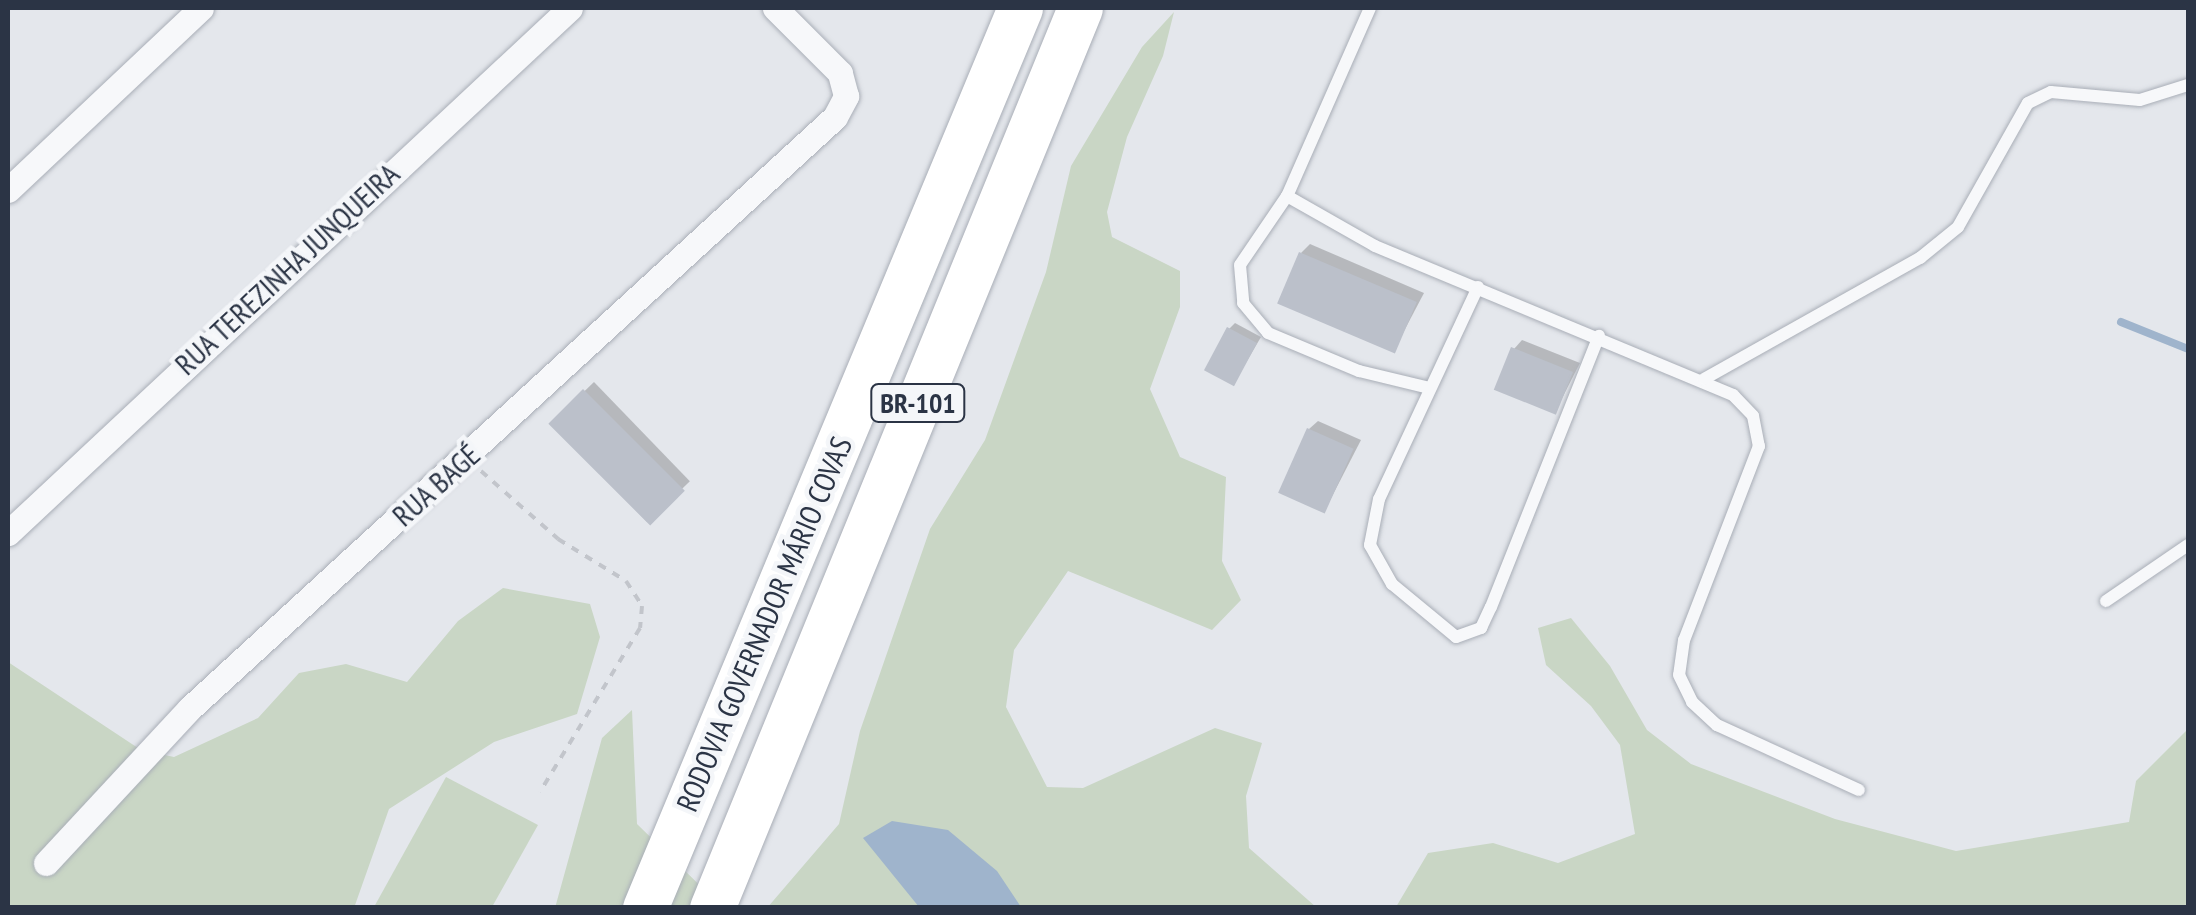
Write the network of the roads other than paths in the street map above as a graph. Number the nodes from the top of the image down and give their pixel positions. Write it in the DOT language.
graph roads {
  1 [pos="201,8"];
  2 [pos="570,8"];
  3 [pos="776,8"];
  4 [pos="1020,8"];
  5 [pos="1080,8"];
  6 [pos="1370,8"];
  7 [pos="2188,86"];
  8 [pos="8,190"];
  9 [pos="1288,196"];
  10 [pos="1478,287"];
  11 [pos="1599,336"];
  12 [pos="1704,379"];
  13 [pos="1430,388"];
  14 [pos="8,533"];
  15 [pos="2188,545"];
  16 [pos="2106,601"];
  17 [pos="1859,790"];
  18 [pos="46,862"];
  19 [pos="645,908"];
  20 [pos="712,908"];
  1 -- 8 [label="street"];
  2 -- 14 [label="street, RUA TEREZINHA JUNQUEIRA"];
  3 -- 18 [label="street, RUA BAGÉ"];
  4 -- 19 [label="highway, RODOVIA GOVERNADOR MÁRIO COVAS / BR-101"];
  5 -- 20 [label="highway, RODOVIA GOVERNADOR MÁRIO COVAS / BR-101"];
  6 -- 9 [label="lane"];
  7 -- 12 [label="lane"];
  9 -- 10 [label="lane"];
  9 -- 13 [label="lane"];
  10 -- 11 [label="lane"];
  10 -- 13 [label="lane"];
  11 -- 12 [label="lane"];
  11 -- 13 [label="lane"];
  12 -- 17 [label="lane"];
  15 -- 16 [label="lane"];
}
